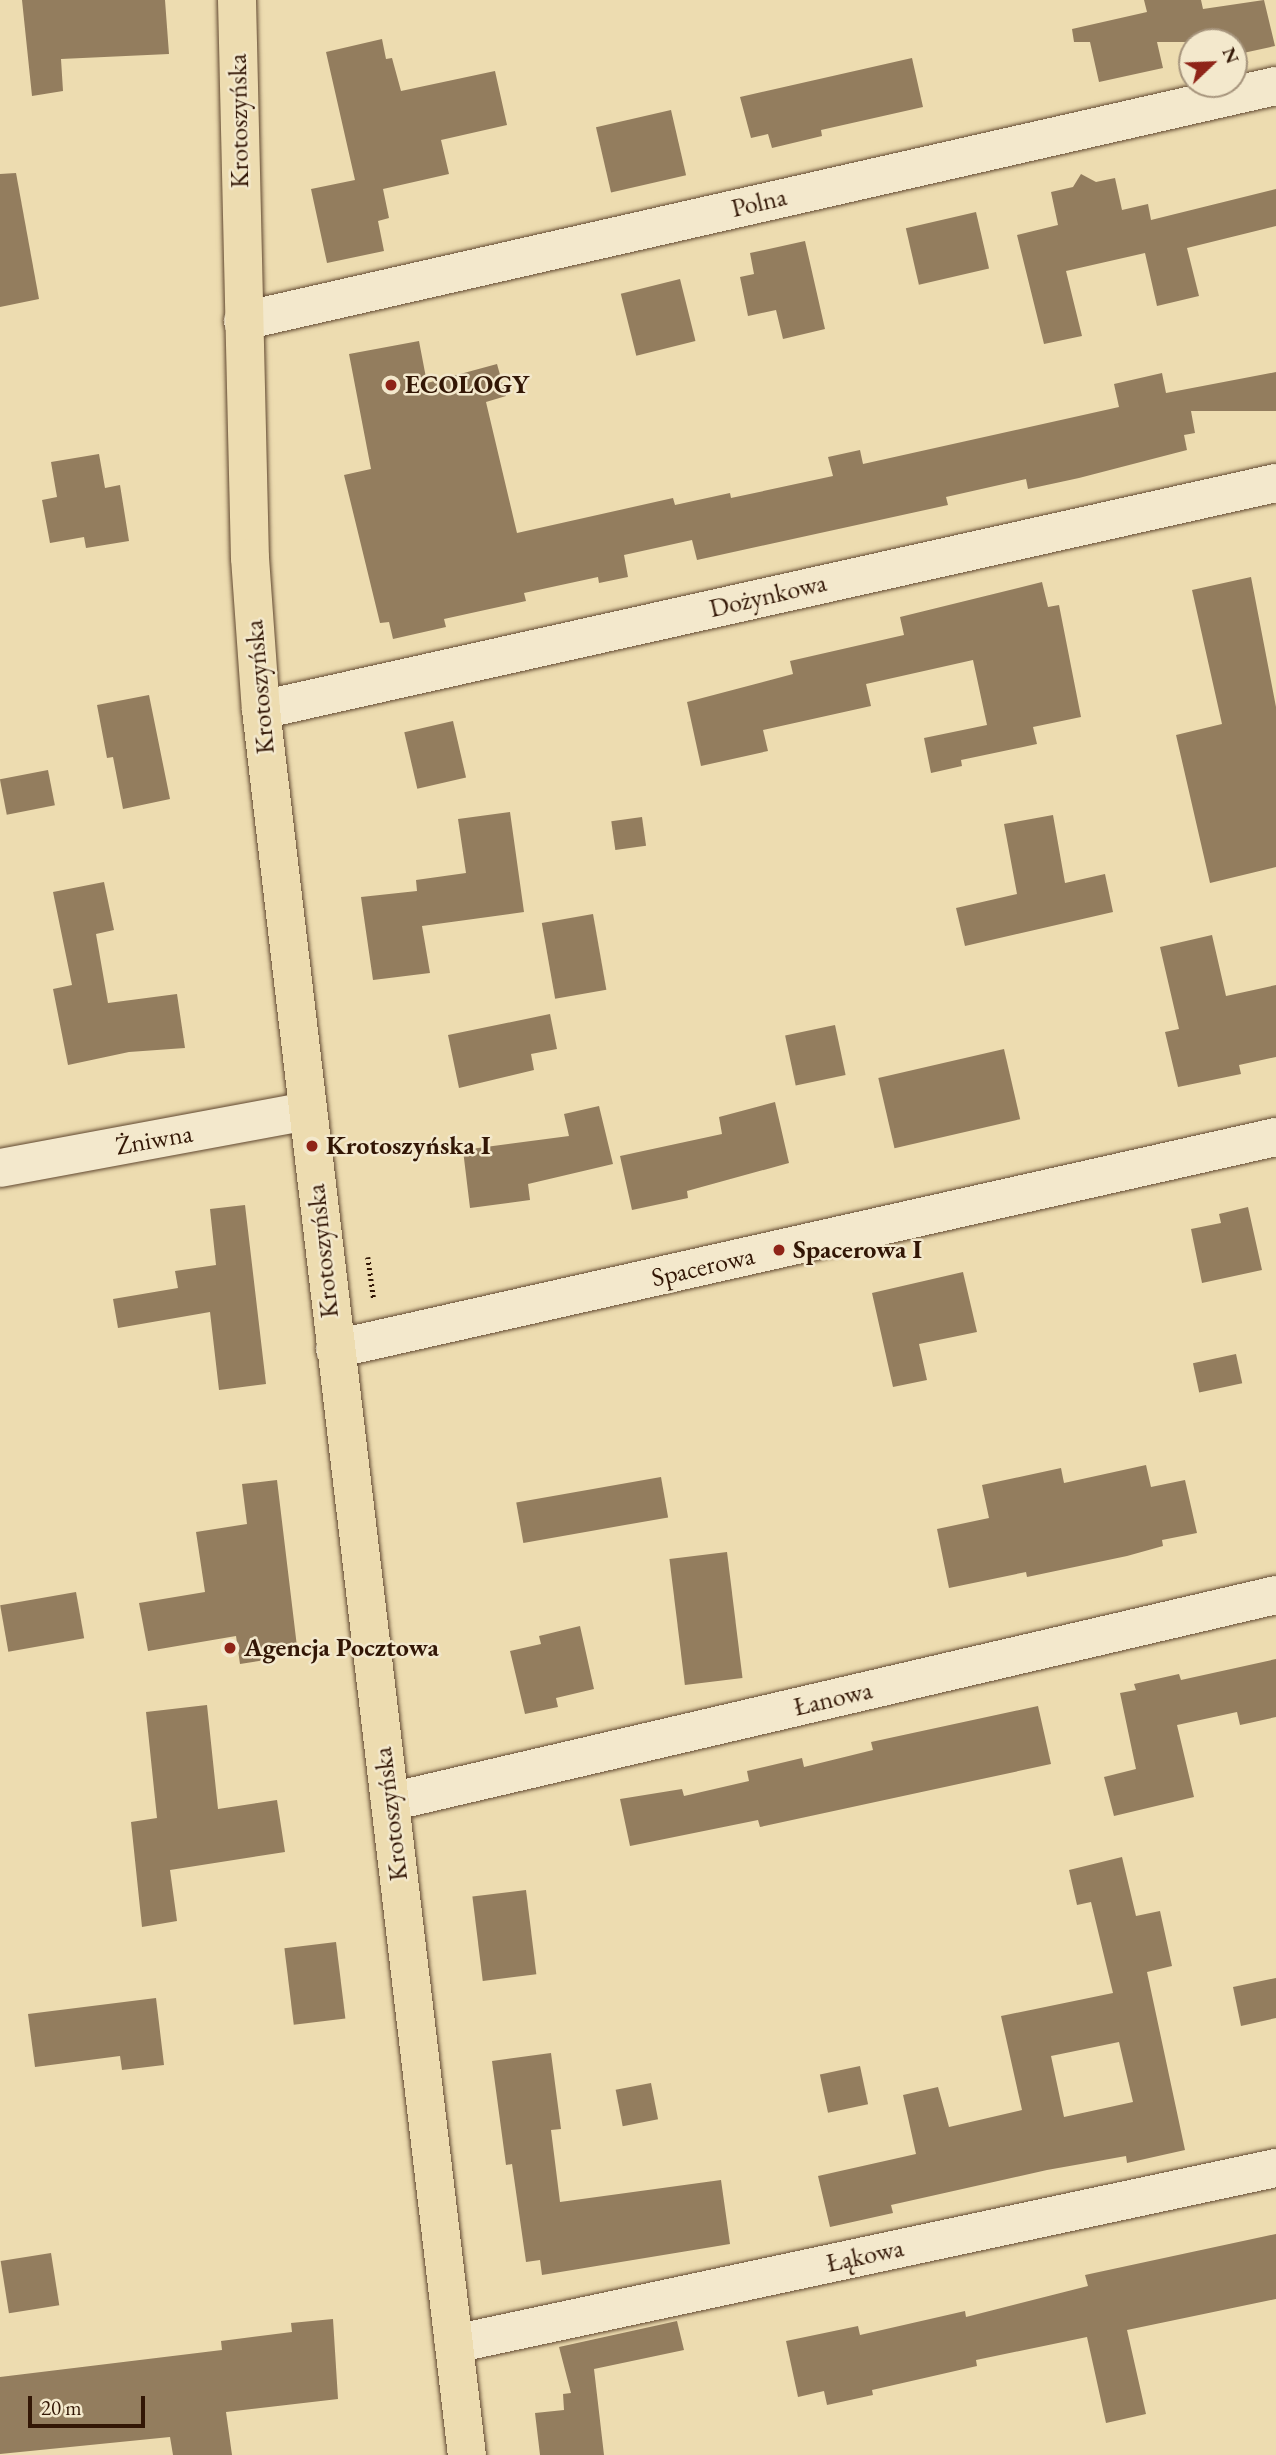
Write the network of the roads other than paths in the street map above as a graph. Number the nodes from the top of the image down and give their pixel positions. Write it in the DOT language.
graph roads {
  1 [pos="237,0"];
  2 [pos="1276,86"];
  3 [pos="243,321"];
  4 [pos="1276,483"];
  5 [pos="261,710"];
  6 [pos="308,1111"];
  7 [pos="1276,1137"];
  8 [pos="0,1168"];
  9 [pos="335,1349"];
  10 [pos="1276,1595"];
  11 [pos="390,1802"];
  12 [pos="1276,2168"];
  13 [pos="454,2344"];
  14 [pos="467,2455"];
  1 -- 3 [label="main road, Krotoszyńska"];
  2 -- 3 [label="street, Polna"];
  3 -- 5 [label="main road, Krotoszyńska"];
  4 -- 5 [label="street, Dożynkowa"];
  5 -- 6 [label="main road, Krotoszyńska"];
  6 -- 8 [label="street, Żniwna"];
  6 -- 9 [label="main road, Krotoszyńska"];
  7 -- 9 [label="street, Spacerowa"];
  9 -- 11 [label="main road, Krotoszyńska"];
  10 -- 11 [label="street, Łanowa"];
  11 -- 13 [label="main road, Krotoszyńska"];
  12 -- 13 [label="street, Łąkowa"];
  13 -- 14 [label="main road, Krotoszyńska"];
}
